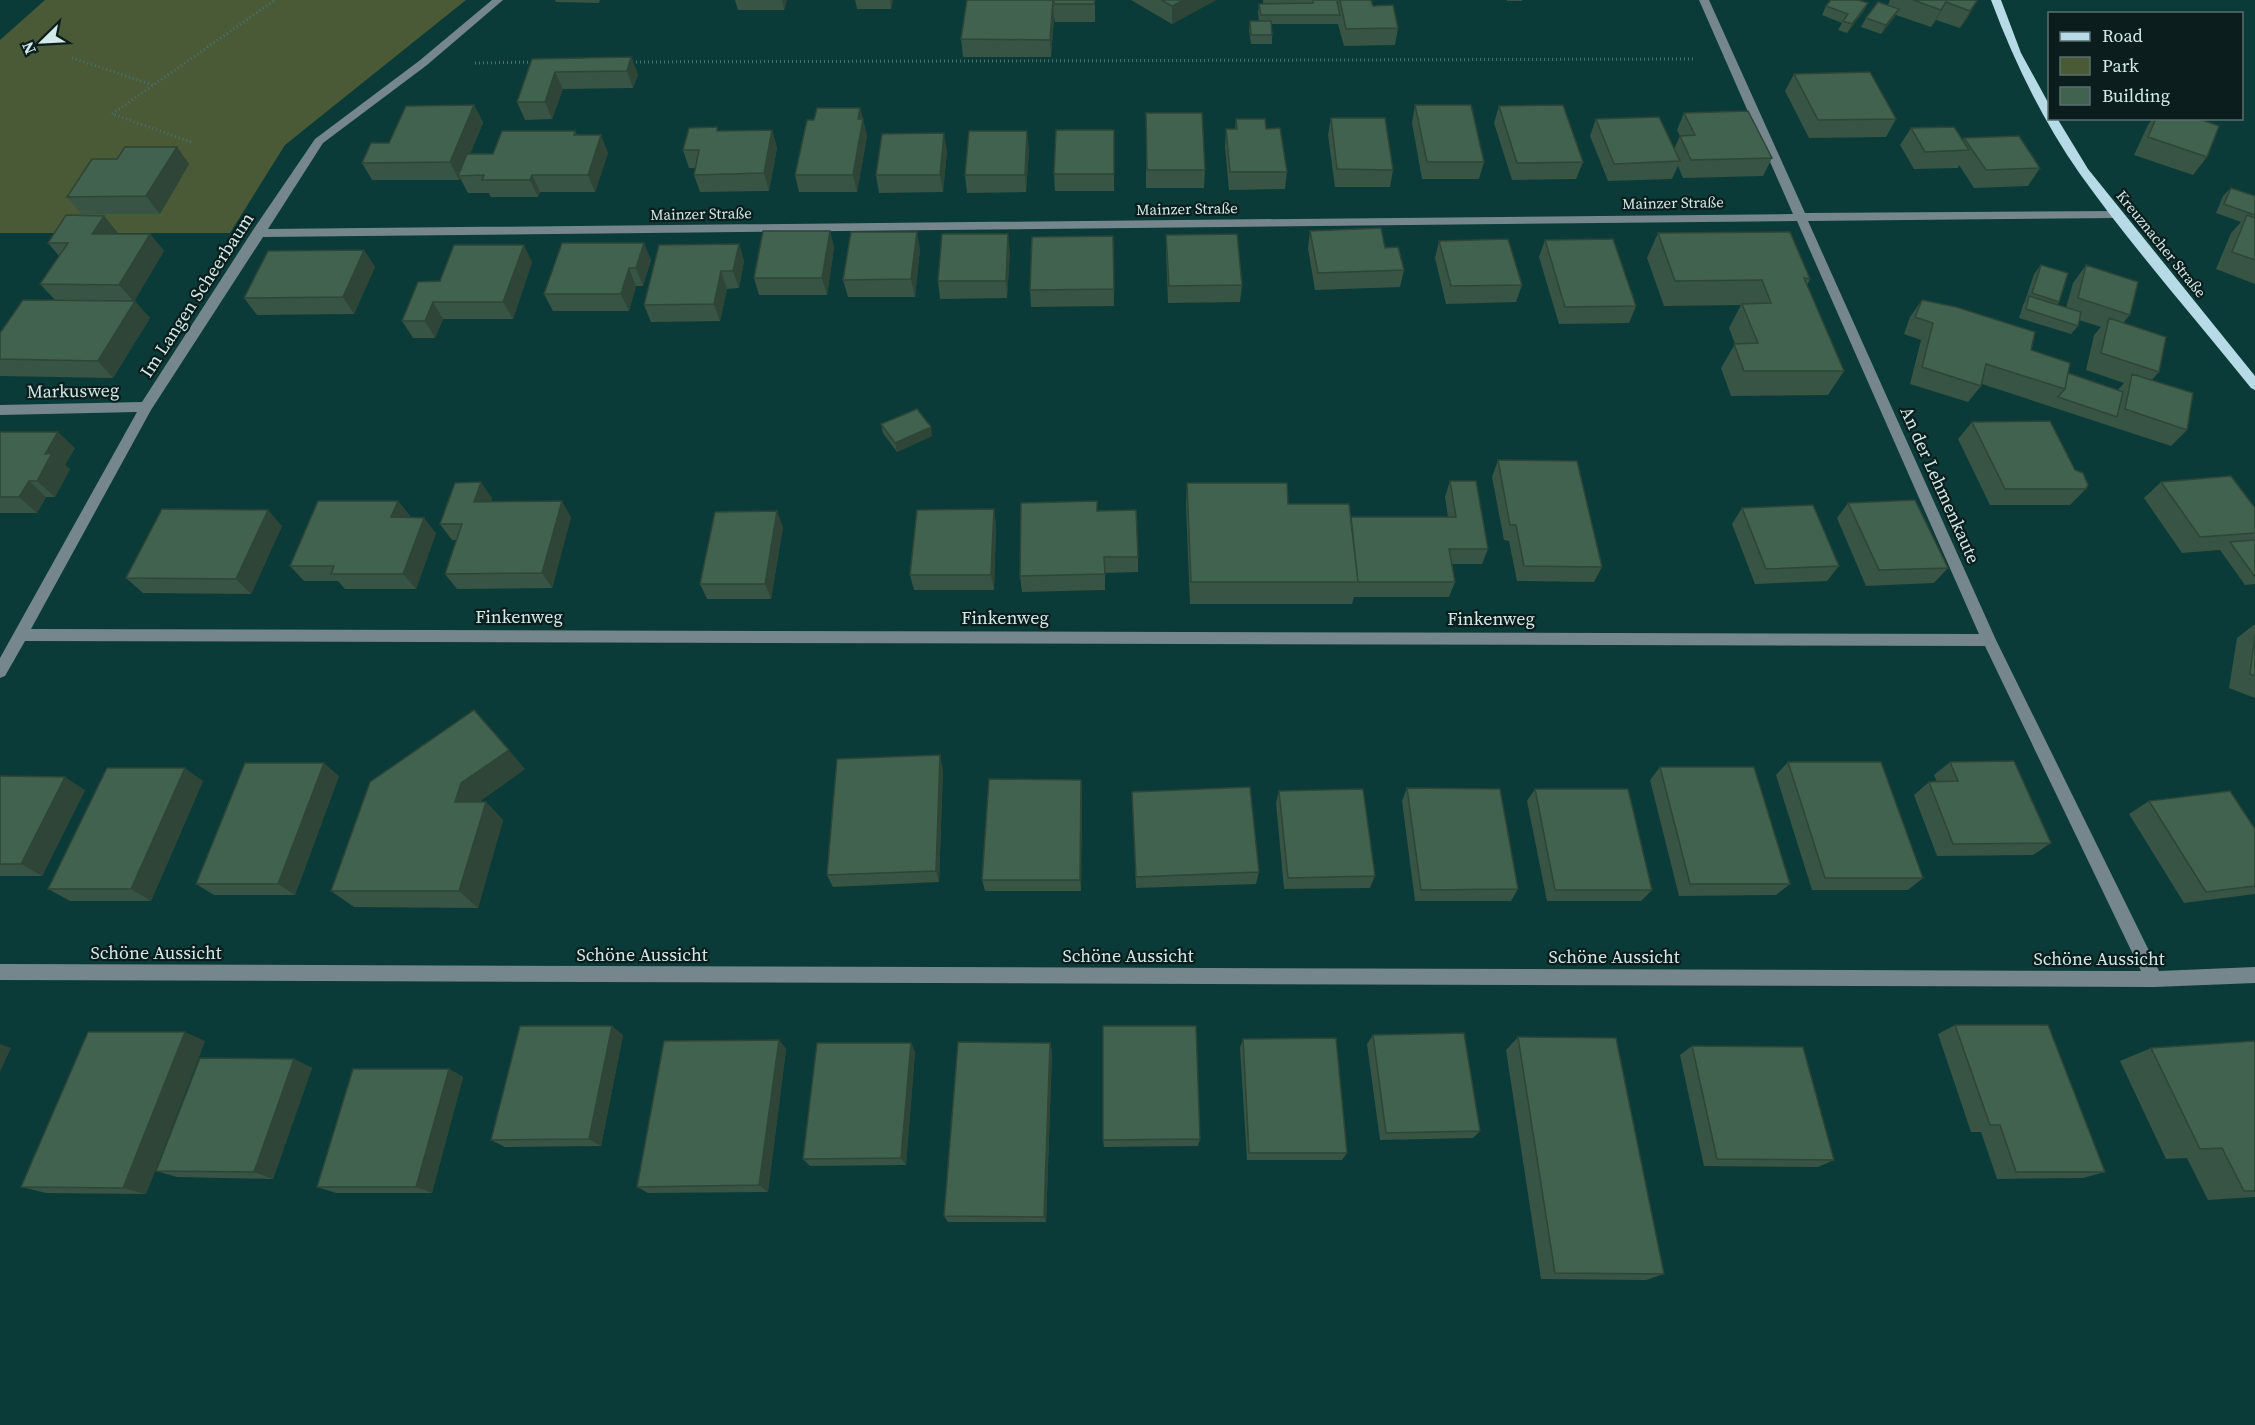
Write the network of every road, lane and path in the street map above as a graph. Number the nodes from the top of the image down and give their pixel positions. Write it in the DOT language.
graph roads {
  1 [pos="275,0"];
  2 [pos="498,0"];
  3 [pos="1704,0"];
  4 [pos="1996,0"];
  5 [pos="72,58"];
  6 [pos="1729,58"];
  7 [pos="543,62"];
  8 [pos="627,62"];
  9 [pos="423,63"];
  10 [pos="154,85"];
  11 [pos="2048,114"];
  12 [pos="2051,120"];
  13 [pos="191,142"];
  14 [pos="2117,214"];
  15 [pos="1802,217"];
  16 [pos="257,233"];
  17 [pos="2255,385"];
  18 [pos="146,407"];
  19 [pos="0,410"];
  20 [pos="21,635"];
  21 [pos="1989,640"];
  22 [pos="0,672"];
  23 [pos="0,972"];
  24 [pos="2255,975"];
  25 [pos="2154,979"];
  1 -- 10 [label="path"];
  2 -- 9 [label="street, Im Langen Scheerbaum"];
  3 -- 6 [label="street, An der Lehmenkaute"];
  4 -- 11 [label="main road, Kreuznacher Straße"];
  5 -- 10 [label="path"];
  6 -- 8 [label="path"];
  6 -- 15 [label="street, An der Lehmenkaute"];
  7 -- 9 [label="path"];
  9 -- 16 [label="street, Im Langen Scheerbaum"];
  10 -- 13 [label="path"];
  12 -- 14 [label="main road, Kreuznacher Straße"];
  14 -- 15 [label="street, Mainzer Straße"];
  14 -- 17 [label="main road, Kreuznacher Straße"];
  15 -- 16 [label="street, Mainzer Straße"];
  15 -- 21 [label="street, An der Lehmenkaute"];
  16 -- 18 [label="street, Im Langen Scheerbaum"];
  18 -- 19 [label="street, Markusweg"];
  18 -- 20 [label="street, Im Langen Scheerbaum"];
  20 -- 21 [label="street, Finkenweg"];
  20 -- 22 [label="street, Im Langen Scheerbaum"];
  21 -- 25 [label="street, An der Lehmenkaute"];
  23 -- 25 [label="street, Schöne Aussicht"];
  24 -- 25 [label="street, Schöne Aussicht"];
}
